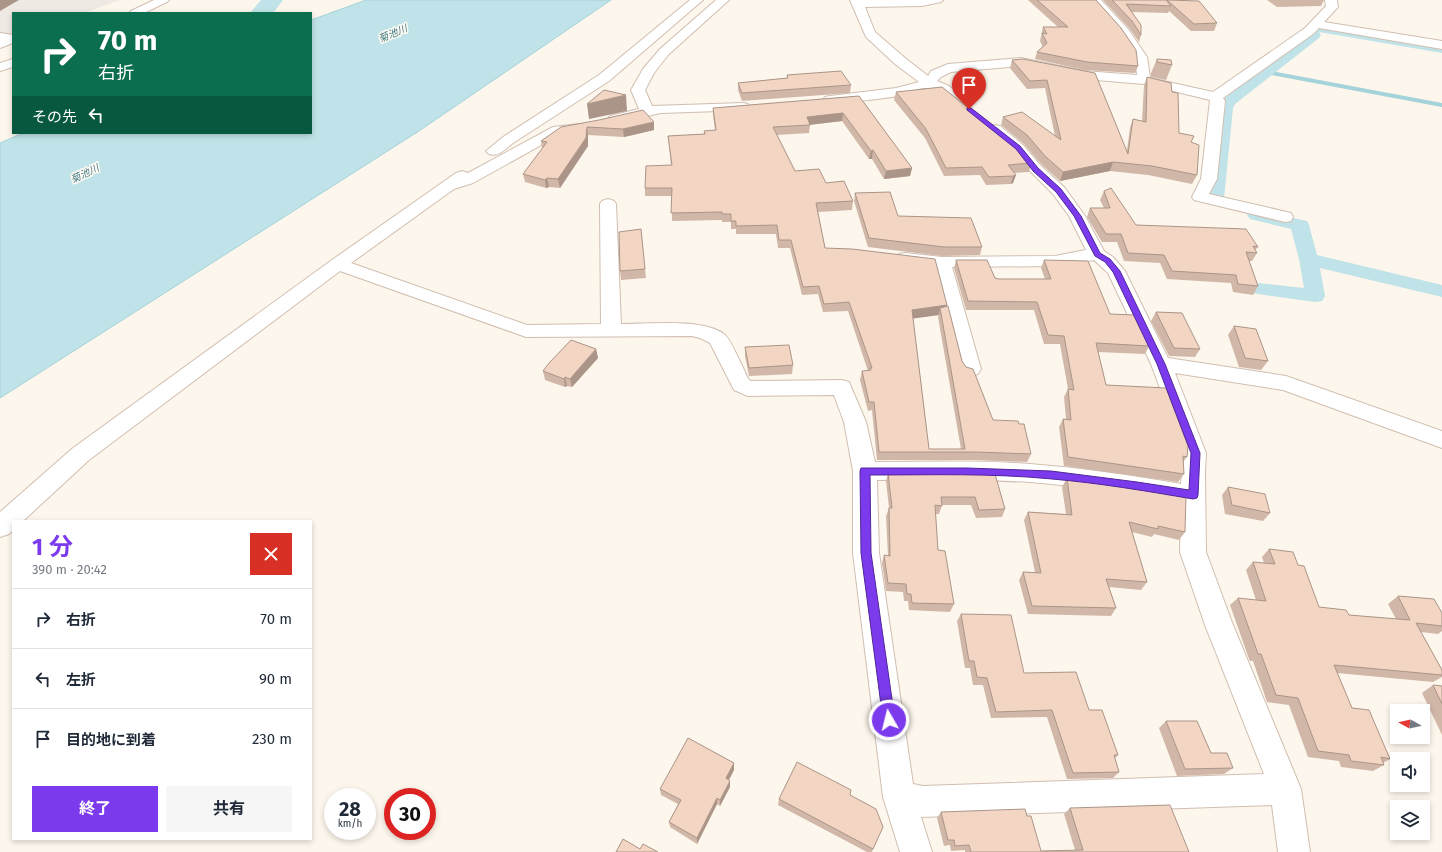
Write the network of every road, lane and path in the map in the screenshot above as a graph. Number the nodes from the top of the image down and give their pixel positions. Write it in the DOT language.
graph roads {
  1 [pos="163,0"];
  2 [pos="697,0"];
  3 [pos="723,0"];
  4 [pos="937,0"];
  5 [pos="1095,0"];
  6 [pos="1331,0"];
  7 [pos="857,2"];
  8 [pos="137,12"];
  9 [pos="1316,24"];
  10 [pos="0,38"];
  11 [pos="0,44"];
  12 [pos="1442,45"];
  13 [pos="12,63"];
  14 [pos="0,67"];
  15 [pos="1144,80"];
  16 [pos="929,83"];
  17 [pos="1215,97"];
  18 [pos="819,101"];
  19 [pos="755,106"];
  20 [pos="647,111"];
  21 [pos="450,185"];
  22 [pos="608,204"];
  23 [pos="1284,217"];
  24 [pos="1097,254"];
  25 [pos="888,256"];
  26 [pos="942,262"];
  27 [pos="338,264"];
  28 [pos="611,330"];
  29 [pos="1161,364"];
  30 [pos="971,370"];
  31 [pos="1442,440"];
  32 [pos="865,471"];
  33 [pos="1193,495"];
  34 [pos="0,528"];
  35 [pos="1285,789"];
  36 [pos="899,797"];
  37 [pos="916,852"];
  38 [pos="1294,852"];
  1 -- 8 [label="street"];
  2 -- 21 [label="street"];
  3 -- 20 [label="street"];
  4 -- 7 [label="street"];
  5 -- 15 [label="street"];
  6 -- 9 [label="street"];
  7 -- 16 [label="street"];
  9 -- 12 [label="street"];
  9 -- 17 [label="street"];
  10 -- 11 [label="street"];
  13 -- 14 [label="street"];
  15 -- 16 [label="street"];
  15 -- 17 [label="street"];
  16 -- 18 [label="street"];
  16 -- 24 [label="street"];
  17 -- 23 [label="street"];
  19 -- 20 [label="street"];
  20 -- 21 [label="street"];
  21 -- 27 [label="street"];
  22 -- 28 [label="street"];
  24 -- 26 [label="street"];
  24 -- 29 [label="street"];
  25 -- 26 [label="street"];
  26 -- 30 [label="street"];
  27 -- 28 [label="street"];
  27 -- 34 [label="street"];
  28 -- 32 [label="street"];
  29 -- 31 [label="street"];
  29 -- 33 [label="street"];
  32 -- 33 [label="street"];
  32 -- 36 [label="street"];
  33 -- 35 [label="street"];
  35 -- 36 [label="street"];
  35 -- 38 [label="street"];
  36 -- 37 [label="street"];
}
